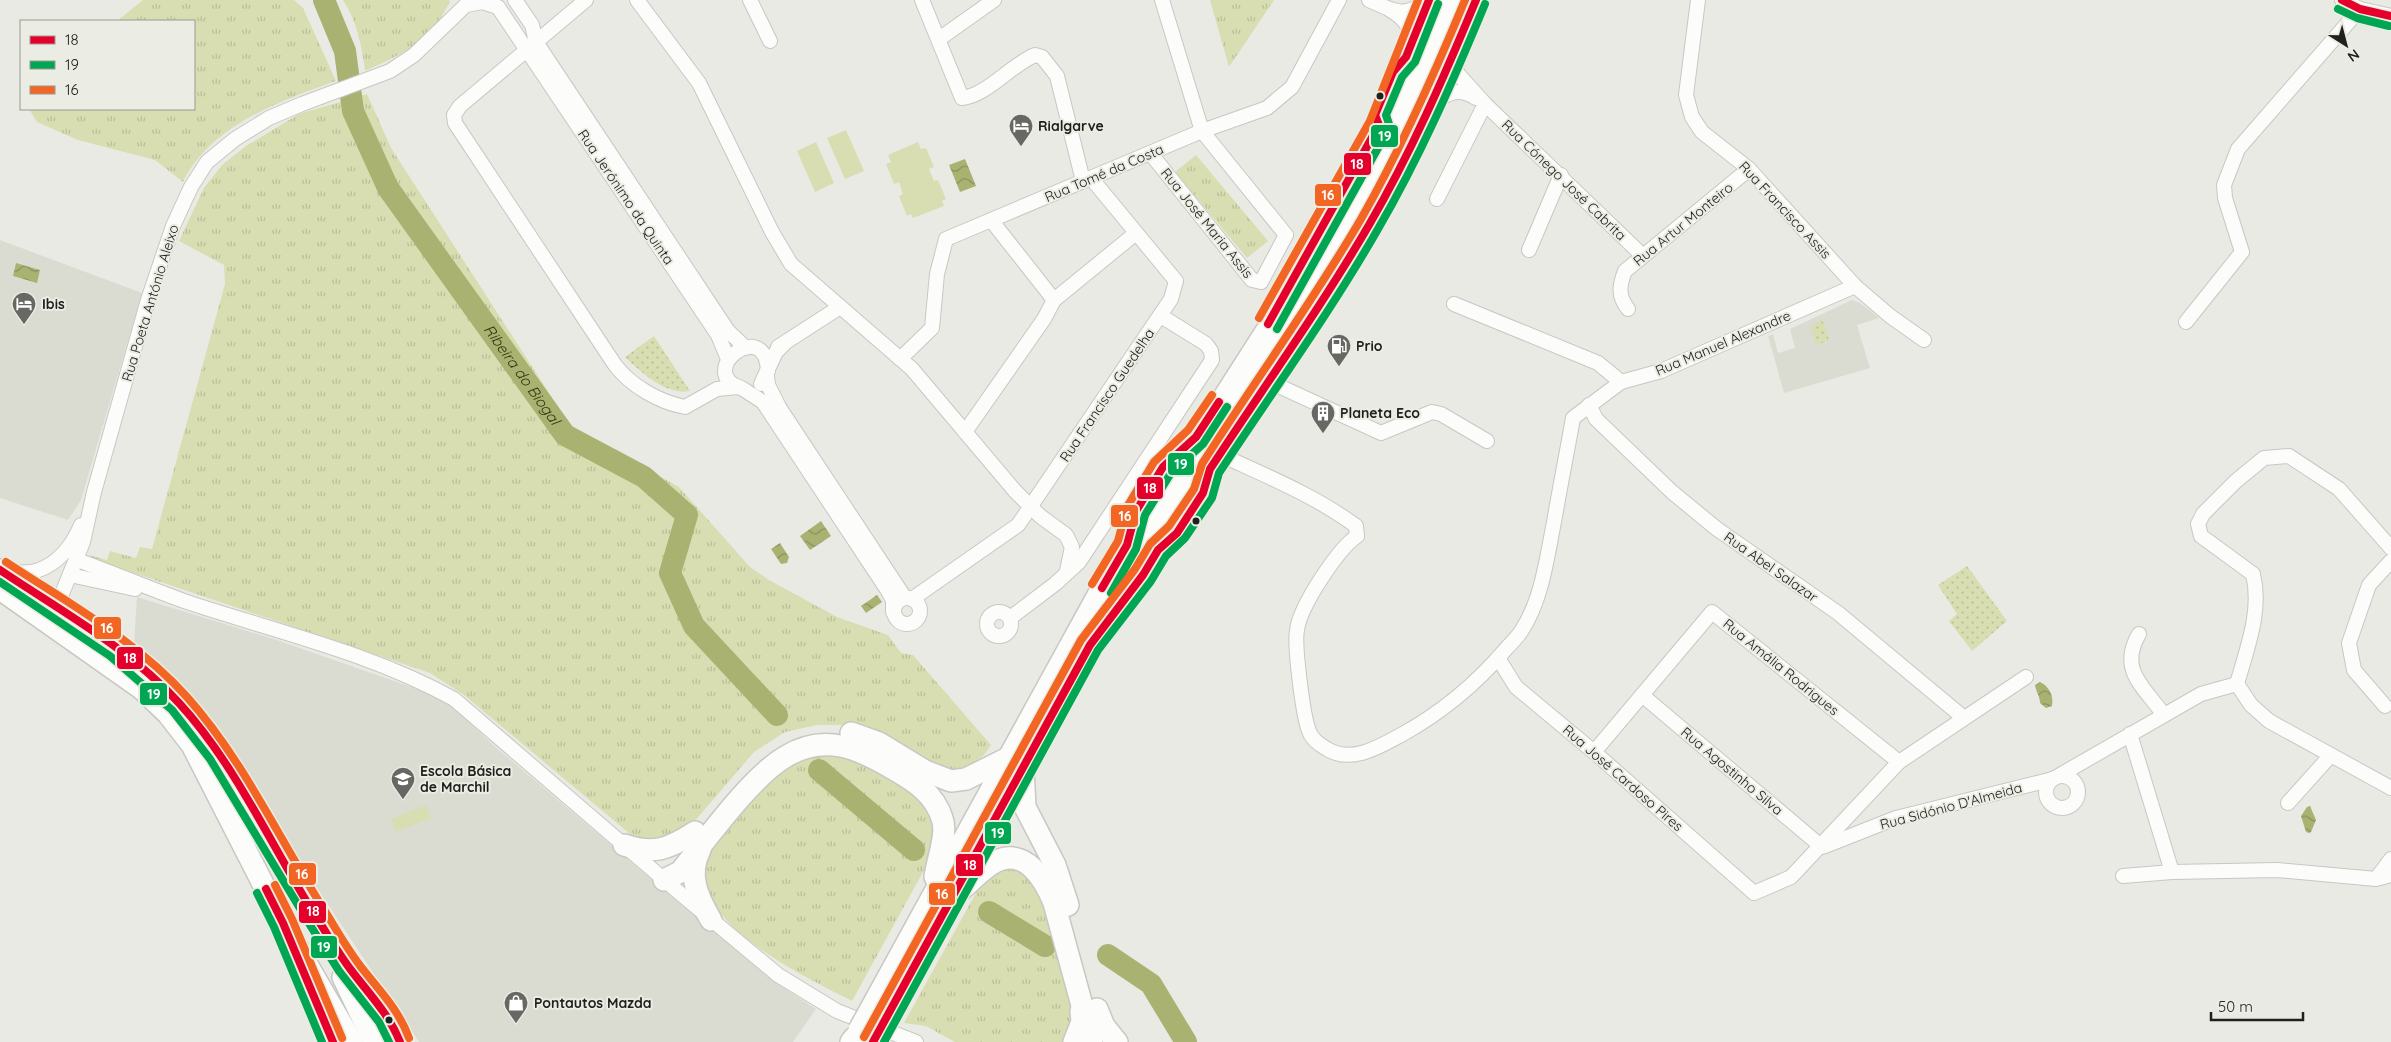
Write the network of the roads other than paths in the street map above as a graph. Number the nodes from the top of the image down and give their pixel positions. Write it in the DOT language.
graph roads {
  1 [pos="516,0"];
  2 [pos="586,0"];
  3 [pos="637,0"];
  4 [pos="750,0"];
  5 [pos="922,0"];
  6 [pos="994,0"];
  7 [pos="1162,0"];
  8 [pos="1339,0"];
  9 [pos="1369,0"];
  10 [pos="1428,0"];
  11 [pos="1443,0"];
  12 [pos="1460,0"];
  13 [pos="1476,0"];
  14 [pos="1698,0"];
  15 [pos="469,2"];
  16 [pos="497,3"];
  17 [pos="2352,3"];
  18 [pos="1385,7"];
  19 [pos="2391,16"];
  20 [pos="530,22"];
  21 [pos="559,22"];
  22 [pos="518,37"];
  23 [pos="939,39"];
  24 [pos="770,41"];
  25 [pos="1412,42"];
  26 [pos="532,46"];
  27 [pos="516,59"];
  28 [pos="1452,60"];
  29 [pos="1485,104"];
  30 [pos="1431,107"];
  31 [pos="1202,131"];
  32 [pos="1151,154"];
  33 [pos="1749,169"];
  34 [pos="1561,175"];
  35 [pos="1087,180"];
  36 [pos="1437,199"];
  37 [pos="991,220"];
  38 [pos="1136,234"];
  39 [pos="1529,250"];
  40 [pos="1642,256"];
  41 [pos="1855,286"];
  42 [pos="1054,300"];
  43 [pos="1454,304"];
  44 [pos="840,307"];
  45 [pos="1628,309"];
  46 [pos="1161,316"];
  47 [pos="2186,322"];
  48 [pos="1263,333"];
  49 [pos="1924,340"];
  50 [pos="784,344"];
  51 [pos="752,349"];
  52 [pos="900,359"];
  53 [pos="727,363"];
  54 [pos="767,374"];
  55 [pos="1268,381"];
  56 [pos="1621,382"];
  57 [pos="741,388"];
  58 [pos="707,394"];
  59 [pos="1590,405"];
  60 [pos="965,432"];
  61 [pos="1488,441"];
  62 [pos="1219,454"];
  63 [pos="94,492"];
  64 [pos="1032,507"];
  65 [pos="1097,531"];
  66 [pos="1066,535"];
  67 [pos="2391,548"];
  68 [pos="77,560"];
  69 [pos="2391,561"];
  70 [pos="0,568"];
  71 [pos="1067,572"];
  72 [pos="70,575"];
  73 [pos="928,588"];
  74 [pos="0,589"];
  75 [pos="908,599"];
  76 [pos="187,601"];
  77 [pos="920,611"];
  78 [pos="894,612"];
  79 [pos="72,618"];
  80 [pos="1010,618"];
  81 [pos="2138,634"];
  82 [pos="1090,645"];
  83 [pos="1498,658"];
  84 [pos="2026,677"];
  85 [pos="2238,684"];
  86 [pos="1642,695"];
  87 [pos="2385,706"];
  88 [pos="2164,715"];
  89 [pos="1964,718"];
  90 [pos="2130,734"];
  91 [pos="1029,739"];
  92 [pos="1594,752"];
  93 [pos="2331,755"];
  94 [pos="1899,762"];
  95 [pos="1015,764"];
  96 [pos="2391,788"];
  97 [pos="2288,803"];
  98 [pos="699,837"];
  99 [pos="624,845"];
  100 [pos="1822,847"];
  101 [pos="2391,859"];
  102 [pos="2172,872"];
  103 [pos="2391,875"];
  104 [pos="2123,876"];
  105 [pos="2376,879"];
  106 [pos="664,880"];
  107 [pos="941,898"];
  108 [pos="317,919"];
  109 [pos="711,920"];
  110 [pos="283,923"];
  111 [pos="1089,1006"];
  112 [pos="862,1039"];
  113 [pos="333,1042"];
  114 [pos="352,1042"];
  115 [pos="374,1042"];
  116 [pos="398,1042"];
  117 [pos="916,1042"];
  118 [pos="1074,1042"];
  119 [pos="1092,1042"];
  120 [pos="1106,1042"];
  121 [pos="1117,1042"];
  1 -- 20 [label="street, Rua Jerónimo da Quinta"];
  2 -- 21 [label="street"];
  3 -- 44 [label="street"];
  4 -- 24 [label="street"];
  5 -- 23 [label="street"];
  6 -- 23 [label="street"];
  7 -- 31 [label="street"];
  8 -- 31 [label="street, Rua Tomé da Costa"];
  9 -- 18 [label="street"];
  10 -- 18 [label="street"];
  10 -- 25 [label="street"];
  11 -- 48 [label="main road"];
  12 -- 82 [label="main road"];
  13 -- 28 [label="street"];
  14 -- 33 [label="street, Rua Francisco Assis"];
  15 -- 16 [label="street, Rua Jerónimo da Quinta"];
  15 -- 63 [label="street, Rua Poeta António Aleixo"];
  16 -- 22 [label="street, Rua Jerónimo da Quinta"];
  17 -- 19 [label="street"];
  17 -- 47 [label="street"];
  18 -- 25 [label="street"];
  20 -- 21 [label="street"];
  20 -- 26 [label="street, Rua Jerónimo da Quinta"];
  21 -- 26 [label="street"];
  22 -- 26 [label="street, Rua Jerónimo da Quinta"];
  22 -- 27 [label="street"];
  23 -- 35 [label="street"];
  25 -- 48 [label="street"];
  26 -- 27 [label="street"];
  26 -- 51 [label="street, Rua Jerónimo da Quinta"];
  26 -- 53 [label="street, Rua Jerónimo da Quinta"];
  27 -- 58 [label="street"];
  28 -- 29 [label="street"];
  28 -- 30 [label="street"];
  29 -- 30 [label="street"];
  29 -- 34 [label="street, Rua Cónego José Cabrita"];
  29 -- 36 [label="street"];
  30 -- 55 [label="street"];
  31 -- 32 [label="street, Rua Tomé da Costa"];
  31 -- 32 [label="street, Rua José Maria Assis"];
  32 -- 35 [label="street, Rua Tomé da Costa"];
  33 -- 40 [label="street, Rua Artur Monteiro"];
  33 -- 41 [label="street, Rua Francisco Assis"];
  34 -- 39 [label="street"];
  34 -- 40 [label="street, Rua Cónego José Cabrita"];
  35 -- 37 [label="street, Rua Tomé da Costa"];
  35 -- 38 [label="street, Rua Francisco Guedelha"];
  37 -- 42 [label="street"];
  37 -- 52 [label="street, Rua Tomé da Costa"];
  38 -- 42 [label="street"];
  38 -- 46 [label="street, Rua Francisco Guedelha"];
  40 -- 45 [label="street, Rua Artur Monteiro"];
  41 -- 49 [label="street, Rua Francisco Assis"];
  41 -- 56 [label="street, Rua Manuel Alexandre"];
  42 -- 60 [label="street"];
  43 -- 56 [label="street"];
  44 -- 50 [label="street"];
  44 -- 52 [label="street"];
  46 -- 64 [label="street, Rua Francisco Guedelha"];
  46 -- 65 [label="street"];
  48 -- 91 [label="main road"];
  50 -- 51 [label="street"];
  50 -- 54 [label="street"];
  51 -- 53 [label="street"];
  51 -- 54 [label="street, Rua Jerónimo da Quinta"];
  52 -- 60 [label="street"];
  53 -- 57 [label="street, Rua Jerónimo da Quinta"];
  53 -- 58 [label="street"];
  54 -- 57 [label="street"];
  54 -- 75 [label="street, Rua Jerónimo da Quinta"];
  55 -- 61 [label="street"];
  55 -- 62 [label="street"];
  56 -- 59 [label="street"];
  57 -- 58 [label="street"];
  57 -- 78 [label="street, Rua Jerónimo da Quinta"];
  59 -- 83 [label="street"];
  59 -- 89 [label="street, Rua Abel Salazar"];
  60 -- 64 [label="street"];
  62 -- 82 [label="street"];
  62 -- 83 [label="street"];
  63 -- 68 [label="street, Rua Poeta António Aleixo"];
  63 -- 70 [label="street, Rua Poeta António Aleixo"];
  64 -- 66 [label="street"];
  64 -- 73 [label="street, Rua Francisco Guedelha"];
  65 -- 66 [label="street"];
  65 -- 71 [label="street"];
  66 -- 71 [label="street"];
  67 -- 85 [label="street"];
  68 -- 72 [label="street, Rua Poeta António Aleixo"];
  68 -- 76 [label="street"];
  69 -- 87 [label="street"];
  70 -- 79 [label="main road"];
  71 -- 80 [label="street"];
  72 -- 76 [label="street"];
  72 -- 79 [label="street, Rua Poeta António Aleixo"];
  73 -- 75 [label="street, Rua Francisco Guedelha"];
  73 -- 77 [label="street"];
  74 -- 110 [label="main road"];
  75 -- 77 [label="street, Rua Jerónimo da Quinta"];
  75 -- 78 [label="street"];
  76 -- 99 [label="street"];
  77 -- 78 [label="street"];
  79 -- 108 [label="main road"];
  81 -- 88 [label="street"];
  82 -- 91 [label="main road"];
  83 -- 92 [label="street, Rua José Cardoso Pires"];
  84 -- 89 [label="street"];
  85 -- 88 [label="street, Rua Sidónio D'Almeida"];
  85 -- 93 [label="street"];
  86 -- 92 [label="street, Rua Amália Rodrigues"];
  86 -- 94 [label="street, Rua Amália Rodrigues"];
  86 -- 100 [label="street, Rua Agostinho Silva"];
  88 -- 90 [label="street, Rua Sidónio D'Almeida"];
  89 -- 94 [label="street"];
  90 -- 100 [label="street, Rua Sidónio D'Almeida"];
  90 -- 102 [label="street"];
  91 -- 95 [label="main road"];
  92 -- 100 [label="street, Rua José Cardoso Pires"];
  93 -- 96 [label="street"];
  93 -- 97 [label="street"];
  94 -- 100 [label="street"];
  95 -- 98 [label="main road"];
  95 -- 107 [label="main road"];
  95 -- 111 [label="main road"];
  98 -- 99 [label="main road"];
  98 -- 106 [label="main road"];
  98 -- 107 [label="main road"];
  98 -- 109 [label="main road"];
  99 -- 106 [label="street"];
  101 -- 105 [label="street"];
  102 -- 104 [label="street"];
  102 -- 105 [label="street"];
  103 -- 105 [label="street"];
  106 -- 109 [label="street"];
  107 -- 111 [label="main road"];
  107 -- 112 [label="main road, bridge"];
  108 -- 115 [label="main road"];
  108 -- 116 [label="main road"];
  109 -- 117 [label="street"];
  110 -- 113 [label="main road"];
  110 -- 114 [label="main road"];
  111 -- 118 [label="main road"];
  111 -- 119 [label="main road"];
  111 -- 120 [label="main road"];
  111 -- 121 [label="main road"];
}
